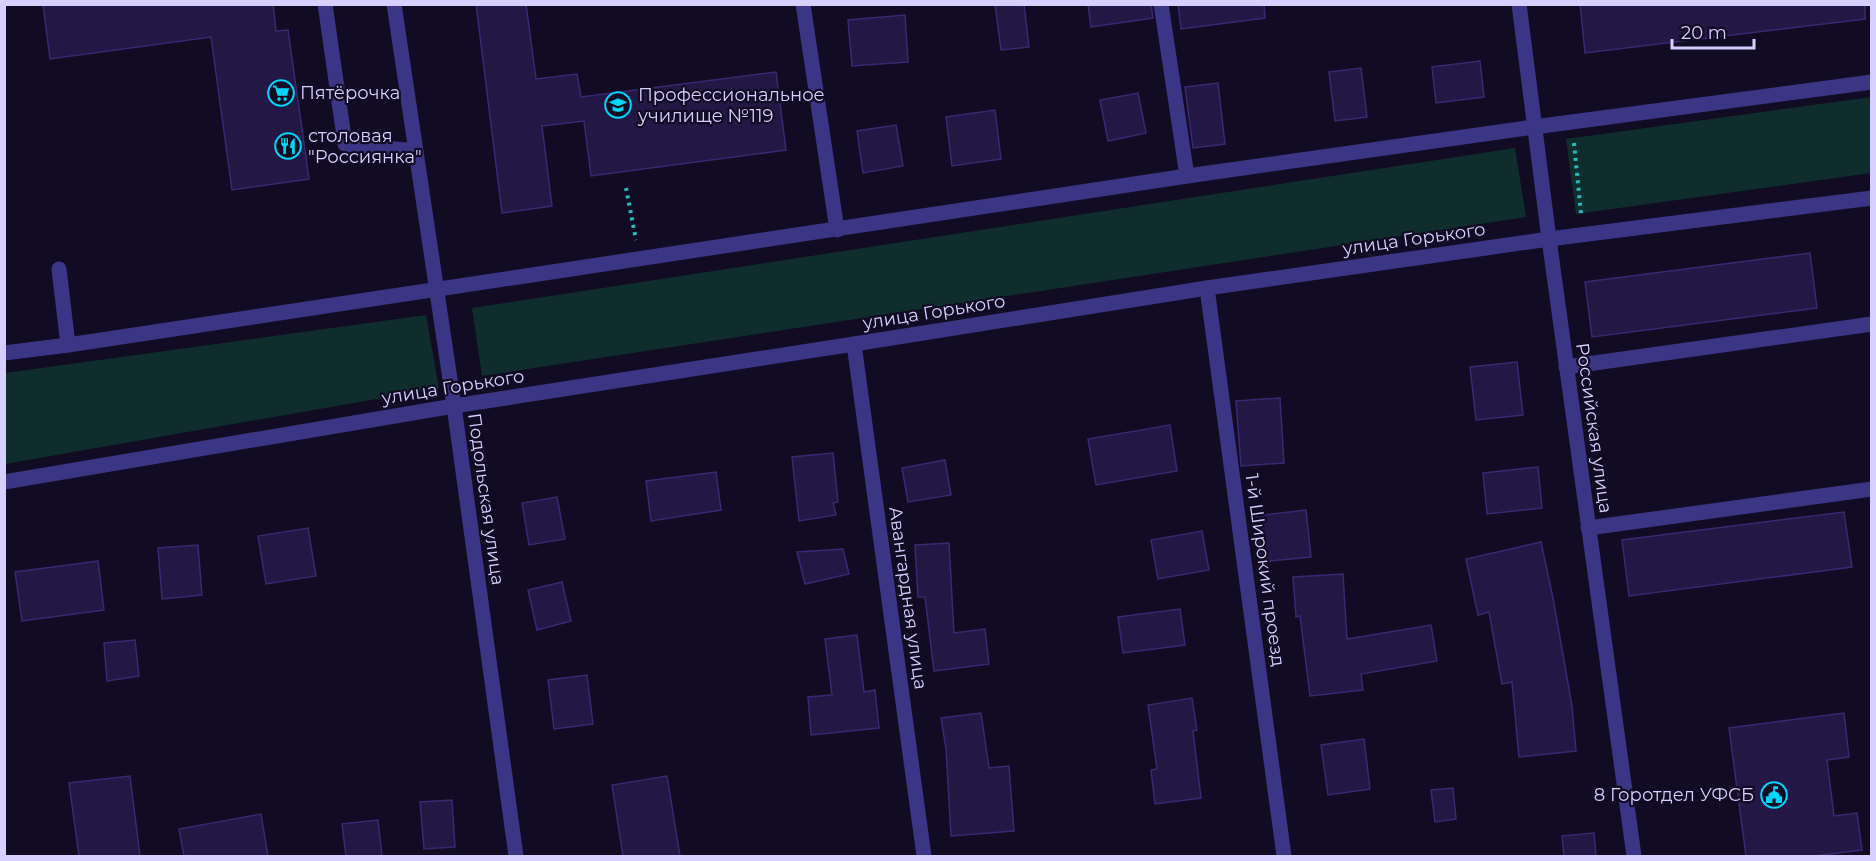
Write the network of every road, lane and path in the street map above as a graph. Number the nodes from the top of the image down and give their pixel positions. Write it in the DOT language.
graph roads {
  1 [pos="325,4"];
  2 [pos="394,4"];
  3 [pos="802,4"];
  4 [pos="1161,4"];
  5 [pos="1519,4"];
  6 [pos="1872,82"];
  7 [pos="1572,122"];
  8 [pos="1534,127"];
  9 [pos="416,150"];
  10 [pos="1187,176"];
  11 [pos="626,188"];
  12 [pos="1872,198"];
  13 [pos="837,230"];
  14 [pos="1583,235"];
  15 [pos="1548,239"];
  16 [pos="640,258"];
  17 [pos="59,269"];
  18 [pos="435,288"];
  19 [pos="1207,288"];
  20 [pos="1872,324"];
  21 [pos="854,344"];
  22 [pos="68,345"];
  23 [pos="4,353"];
  24 [pos="1566,367"];
  25 [pos="454,406"];
  26 [pos="4,482"];
  27 [pos="1872,489"];
  28 [pos="1588,528"];
  29 [pos="516,856"];
  30 [pos="924,856"];
  31 [pos="1284,856"];
  32 [pos="1634,856"];
  1 -- 9 [label="street"];
  2 -- 9 [label="street, Подольская улица"];
  3 -- 13 [label="street"];
  4 -- 10 [label="street"];
  5 -- 8 [label="street, Российская улица"];
  6 -- 7 [label="street"];
  7 -- 8 [label="street"];
  7 -- 14 [label="path"];
  8 -- 10 [label="street"];
  8 -- 15 [label="street, Российская улица"];
  9 -- 18 [label="street, Подольская улица"];
  10 -- 13 [label="street"];
  11 -- 16 [label="path"];
  12 -- 14 [label="street, улица Горького"];
  13 -- 16 [label="street"];
  14 -- 15 [label="street, улица Горького"];
  15 -- 19 [label="street, улица Горького"];
  15 -- 24 [label="street, Российская улица"];
  16 -- 18 [label="street"];
  17 -- 22 [label="street"];
  18 -- 22 [label="street"];
  18 -- 25 [label="street, Подольская улица"];
  19 -- 21 [label="street, улица Горького"];
  19 -- 31 [label="street, 1-й Широкий проезд"];
  20 -- 24 [label="street"];
  21 -- 25 [label="street, улица Горького"];
  21 -- 30 [label="street, Авангардная улица"];
  22 -- 23 [label="street"];
  24 -- 28 [label="street, Российская улица"];
  25 -- 26 [label="street, улица Горького"];
  25 -- 29 [label="street, Подольская улица"];
  27 -- 28 [label="street"];
  28 -- 32 [label="street, Российская улица"];
}
